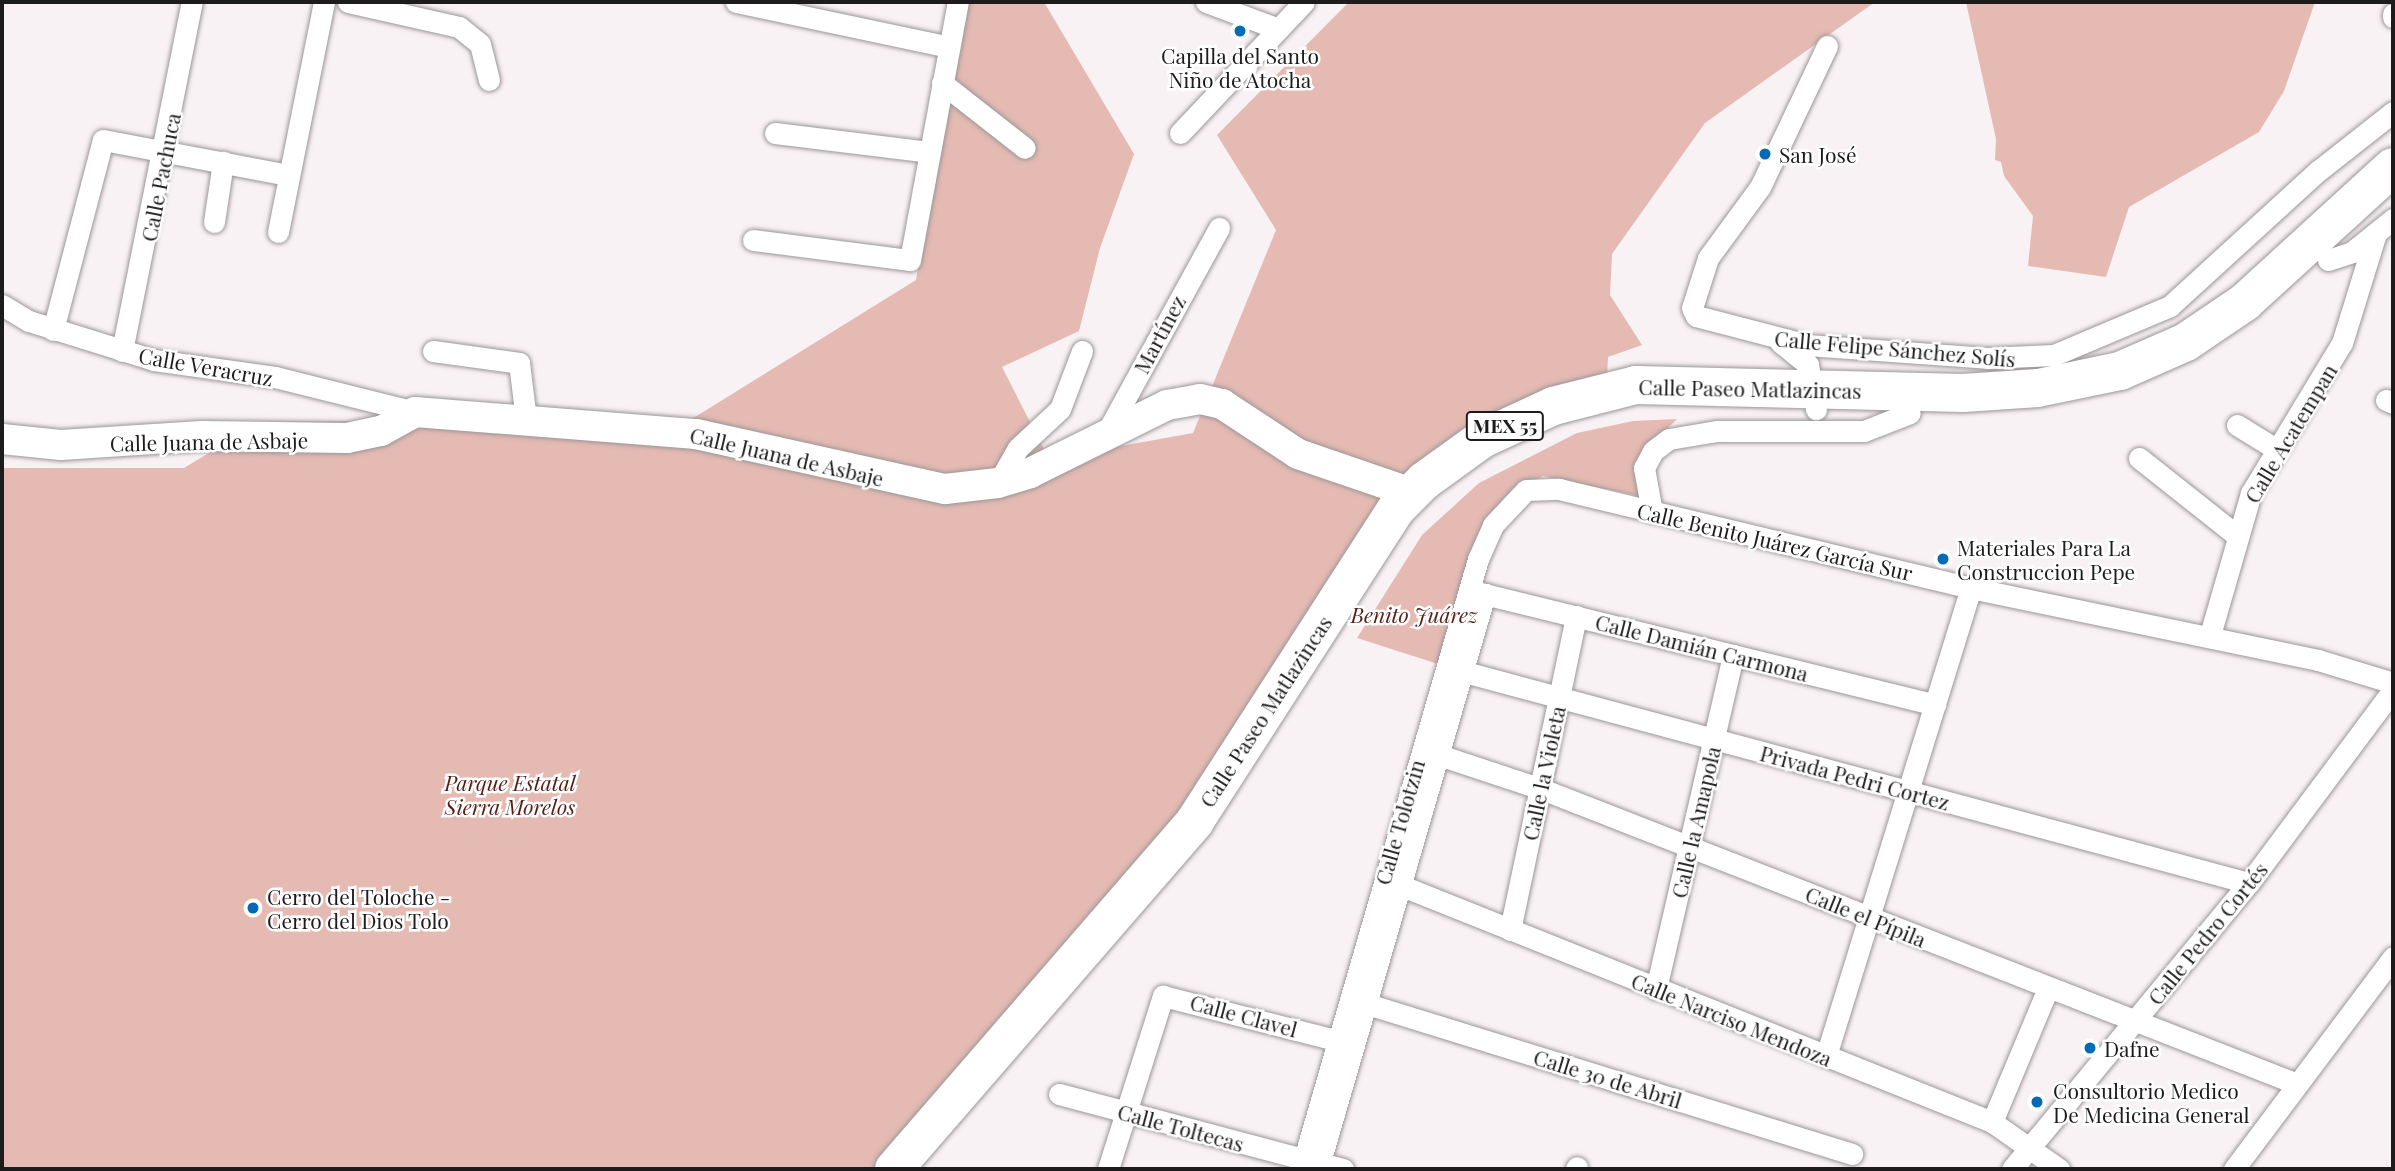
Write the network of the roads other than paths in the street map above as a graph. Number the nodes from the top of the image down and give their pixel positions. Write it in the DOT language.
graph roads {
  1 [pos="192,2"];
  2 [pos="324,2"];
  3 [pos="348,2"];
  4 [pos="736,2"];
  5 [pos="958,2"];
  6 [pos="1206,2"];
  7 [pos="1304,2"];
  8 [pos="1276,28"];
  9 [pos="1827,46"];
  10 [pos="949,47"];
  11 [pos="489,80"];
  12 [pos="942,83"];
  13 [pos="2393,112"];
  14 [pos="775,133"];
  15 [pos="1180,133"];
  16 [pos="1025,148"];
  17 [pos="165,150"];
  18 [pos="929,152"];
  19 [pos="223,162"];
  20 [pos="2393,167"];
  21 [pos="288,175"];
  22 [pos="2393,195"];
  23 [pos="2393,219"];
  24 [pos="214,222"];
  25 [pos="1219,228"];
  26 [pos="278,232"];
  27 [pos="2376,233"];
  28 [pos="753,240"];
  29 [pos="2328,260"];
  30 [pos="2,305"];
  31 [pos="53,330"];
  32 [pos="1780,342"];
  33 [pos="122,351"];
  34 [pos="433,351"];
  35 [pos="1082,351"];
  36 [pos="1816,398"];
  37 [pos="415,412"];
  38 [pos="1910,413"];
  39 [pos="526,419"];
  40 [pos="2237,425"];
  41 [pos="2,439"];
  42 [pos="1102,441"];
  43 [pos="2276,449"];
  44 [pos="2139,458"];
  45 [pos="998,483"];
  46 [pos="1526,490"];
  47 [pos="1412,493"];
  48 [pos="1652,512"];
  49 [pos="2236,535"];
  50 [pos="1972,588"];
  51 [pos="1477,592"];
  52 [pos="1576,616"];
  53 [pos="2210,635"];
  54 [pos="1733,654"];
  55 [pos="1461,671"];
  56 [pos="2393,683"];
  57 [pos="2393,690"];
  58 [pos="1560,697"];
  59 [pos="1935,705"];
  60 [pos="1714,738"];
  61 [pos="1436,754"];
  62 [pos="1539,788"];
  63 [pos="1909,793"];
  64 [pos="1689,846"];
  65 [pos="2249,883"];
  66 [pos="1397,884"];
  67 [pos="1871,919"];
  68 [pos="1510,930"];
  69 [pos="2393,957"];
  70 [pos="2048,988"];
  71 [pos="1656,989"];
  72 [pos="1364,1003"];
  73 [pos="2135,1022"];
  74 [pos="1023,1035"];
  75 [pos="1336,1040"];
  76 [pos="1826,1056"];
  77 [pos="2295,1083"];
  78 [pos="1059,1094"];
  79 [pos="1126,1112"];
  80 [pos="1992,1122"];
  81 [pos="2031,1147"];
  82 [pos="1852,1154"];
  83 [pos="1311,1165"];
  84 [pos="894,1169"];
  85 [pos="923,1169"];
  86 [pos="1108,1169"];
  87 [pos="1343,1169"];
  88 [pos="2012,1169"];
  89 [pos="2059,1169"];
  90 [pos="2234,1169"];
  1 -- 17 [label="street, Calle Pachuca"];
  2 -- 21 [label="street"];
  3 -- 11 [label="street"];
  4 -- 10 [label="street"];
  5 -- 10 [label="street"];
  6 -- 8 [label="street"];
  7 -- 8 [label="street"];
  8 -- 15 [label="street"];
  9 -- 32 [label="street, Calle Felipe Sánchez Solís"];
  10 -- 12 [label="street"];
  12 -- 16 [label="street"];
  12 -- 18 [label="street"];
  13 -- 32 [label="street, Calle Felipe Sánchez Solís"];
  14 -- 18 [label="street"];
  17 -- 19 [label="street"];
  17 -- 31 [label="street"];
  17 -- 33 [label="street, Calle Pachuca"];
  18 -- 28 [label="street"];
  19 -- 21 [label="street"];
  19 -- 24 [label="street"];
  20 -- 36 [label="highway, Calle Paseo Matlazincas / MEX 55"];
  21 -- 26 [label="street"];
  22 -- 29 [label="highway, Calle Paseo Matlazincas / MEX 55"];
  23 -- 27 [label="street"];
  25 -- 42 [label="street, Martínez"];
  27 -- 29 [label="street"];
  27 -- 43 [label="street, Calle Acatempan"];
  29 -- 38 [label="highway, Calle Paseo Matlazincas / MEX 55"];
  30 -- 31 [label="street, Calle Veracruz"];
  31 -- 33 [label="street, Calle Veracruz"];
  32 -- 36 [label="street"];
  33 -- 37 [label="street, Calle Veracruz"];
  34 -- 39 [label="street"];
  35 -- 45 [label="street"];
  36 -- 38 [label="highway, Calle Paseo Matlazincas / MEX 55"];
  36 -- 47 [label="highway, Calle Paseo Matlazincas / MEX 55"];
  36 -- 74 [label="highway, Calle Paseo Matlazincas / MEX 55"];
  37 -- 39 [label="street, Calle Juana de Asbaje"];
  37 -- 41 [label="street, Calle Juana de Asbaje"];
  38 -- 48 [label="street"];
  39 -- 45 [label="street, Calle Juana de Asbaje"];
  40 -- 43 [label="street"];
  42 -- 45 [label="street, Calle Juana de Asbaje"];
  42 -- 47 [label="street, Calle Juana de Asbaje"];
  43 -- 49 [label="street, Calle Acatempan"];
  44 -- 49 [label="street"];
  46 -- 48 [label="street, Calle Benito Juárez García Sur"];
  46 -- 51 [label="street, Calle Tolotzin"];
  47 -- 74 [label="highway, Calle Paseo Matlazincas / MEX 55"];
  48 -- 50 [label="street, Calle Benito Juárez García Sur"];
  49 -- 53 [label="street, Calle Acatempan"];
  50 -- 53 [label="street, Calle Benito Juárez García Sur"];
  50 -- 59 [label="street"];
  51 -- 52 [label="street, Calle Damián Carmona"];
  51 -- 55 [label="street, Calle Tolotzin"];
  51 -- 75 [label="street, Calle Tolotzin"];
  52 -- 54 [label="street, Calle Damián Carmona"];
  52 -- 58 [label="street, Calle la Violeta"];
  53 -- 56 [label="street, Calle Benito Juárez García Sur"];
  54 -- 59 [label="street, Calle Damián Carmona"];
  54 -- 60 [label="street, Calle la Amapola"];
  55 -- 58 [label="street, Privada Pedri Cortez"];
  55 -- 61 [label="street, Calle Tolotzin"];
  57 -- 65 [label="street, Calle Pedro Cortés"];
  58 -- 60 [label="street, Privada Pedri Cortez"];
  58 -- 62 [label="street, Calle la Violeta"];
  59 -- 63 [label="street"];
  60 -- 63 [label="street, Privada Pedri Cortez"];
  60 -- 64 [label="street, Calle la Amapola"];
  61 -- 62 [label="street, Calle el Pípila"];
  61 -- 66 [label="street, Calle Tolotzin"];
  62 -- 64 [label="street, Calle el Pípila"];
  62 -- 68 [label="street, Calle la Violeta"];
  63 -- 65 [label="street, Privada Pedri Cortez"];
  63 -- 67 [label="street"];
  64 -- 67 [label="street, Calle el Pípila"];
  64 -- 71 [label="street, Calle la Amapola"];
  65 -- 73 [label="street, Calle Pedro Cortés"];
  66 -- 68 [label="street, Calle Narciso Mendoza"];
  66 -- 72 [label="street, Calle Tolotzin"];
  67 -- 70 [label="street, Calle el Pípila"];
  67 -- 76 [label="street"];
  68 -- 71 [label="street, Calle Narciso Mendoza"];
  69 -- 77 [label="street"];
  70 -- 73 [label="street, Calle el Pípila"];
  70 -- 80 [label="street"];
  71 -- 76 [label="street, Calle Narciso Mendoza"];
  72 -- 82 [label="street, Calle 30 de Abril"];
  72 -- 83 [label="street, Calle Tolotzin"];
  73 -- 77 [label="street, Calle el Pípila"];
  73 -- 81 [label="street, Calle Pedro Cortés"];
  74 -- 84 [label="highway, Calle Paseo Matlazincas / MEX 55"];
  74 -- 85 [label="highway, Calle Paseo Matlazincas / MEX 55"];
  75 -- 79 [label="street, Calle Clavel"];
  75 -- 83 [label="street, Calle Tolotzin"];
  76 -- 80 [label="street, Calle Narciso Mendoza"];
  77 -- 90 [label="street"];
  78 -- 79 [label="street, Calle Toltecas"];
  79 -- 83 [label="street, Calle Toltecas"];
  79 -- 86 [label="street"];
  80 -- 81 [label="street, Calle Narciso Mendoza"];
  81 -- 88 [label="street, Calle Pedro Cortés"];
  81 -- 89 [label="street, Calle Narciso Mendoza"];
  83 -- 87 [label="street, Calle Toltecas"];
}
